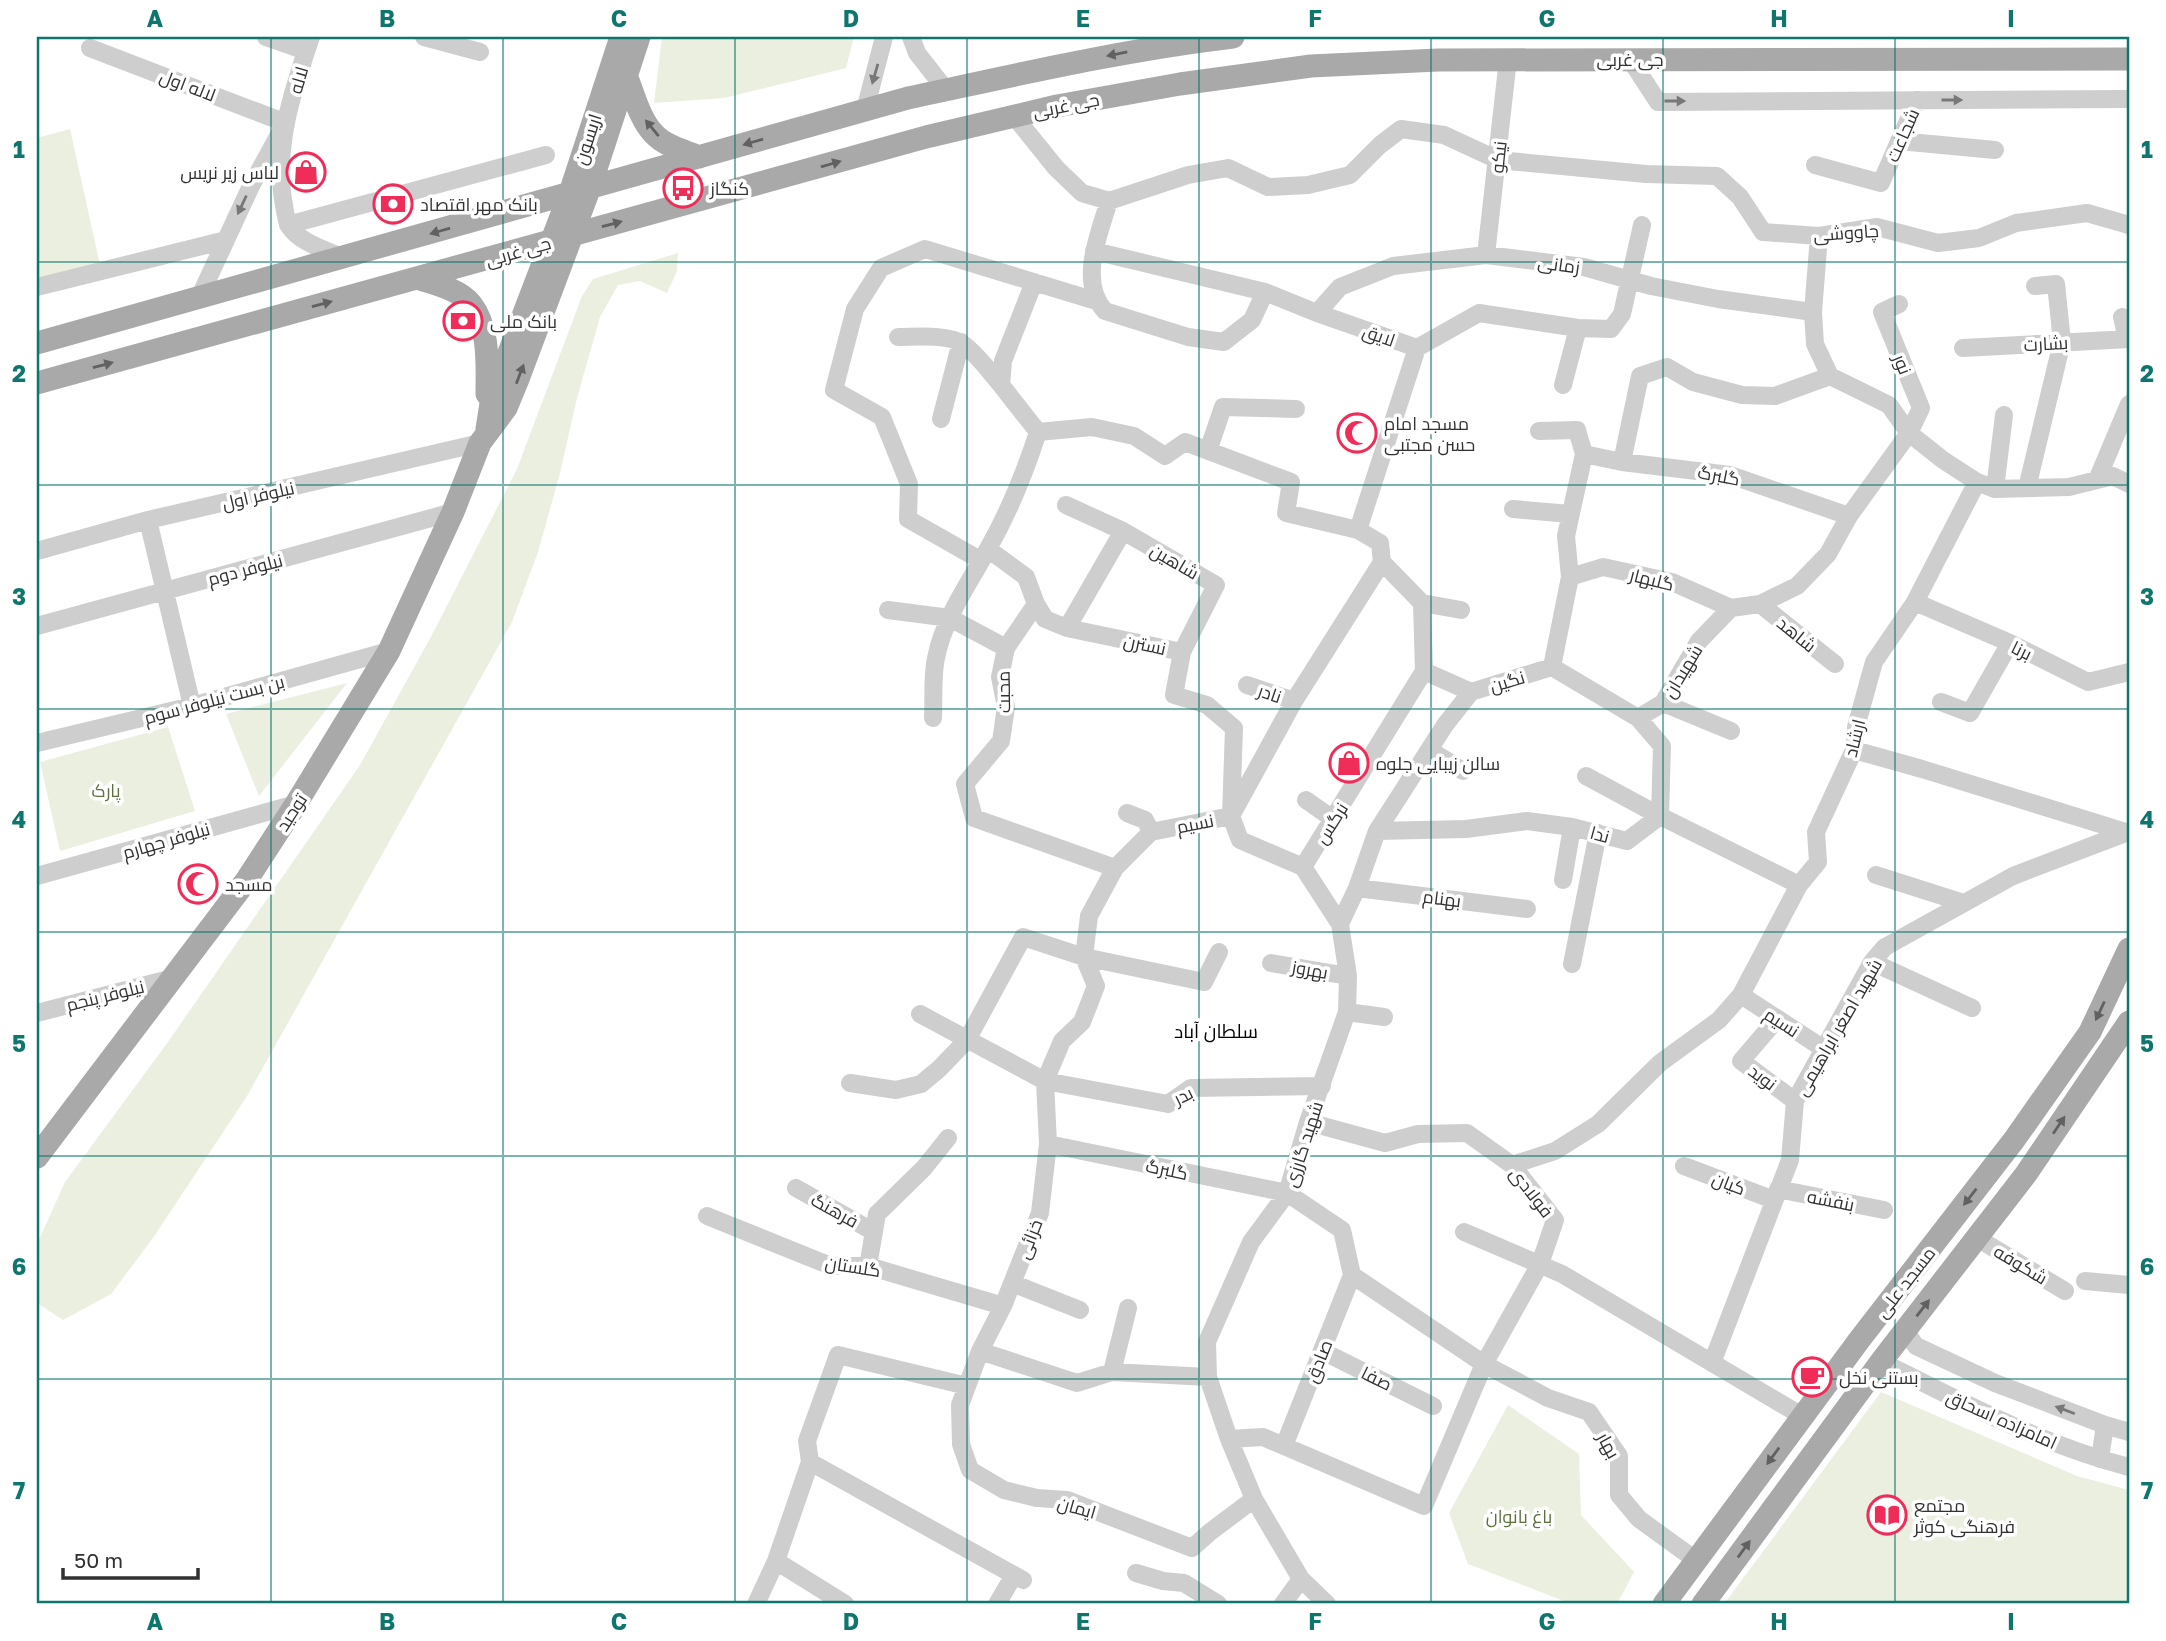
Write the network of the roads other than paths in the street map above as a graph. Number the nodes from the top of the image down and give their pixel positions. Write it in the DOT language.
graph roads {
  1 [pos="266,37"];
  2 [pos="424,37"];
  3 [pos="621,37"];
  4 [pos="639,37"];
  5 [pos="884,37"];
  6 [pos="911,37"];
  7 [pos="1233,37"];
  8 [pos="308,44"];
  9 [pos="90,48"];
  10 [pos="480,52"];
  11 [pos="1508,59"];
  12 [pos="1630,59"];
  13 [pos="2129,59"];
  14 [pos="628,78"];
  15 [pos="946,90"];
  16 [pos="2129,99"];
  17 [pos="1917,100"];
  18 [pos="864,110"];
  19 [pos="1014,116"];
  20 [pos="286,123"];
  21 [pos="1899,141"];
  22 [pos="1995,150"];
  23 [pos="546,155"];
  24 [pos="699,157"];
  25 [pos="1498,160"];
  26 [pos="1815,165"];
  27 [pos="580,190"];
  28 [pos="1109,201"];
  29 [pos="288,225"];
  30 [pos="1642,225"];
  31 [pos="2129,225"];
  32 [pos="1819,236"];
  33 [pos="562,238"];
  34 [pos="226,240"];
  35 [pos="1094,251"];
  36 [pos="1486,255"];
  37 [pos="344,258"];
  38 [pos="417,278"];
  39 [pos="1631,280"];
  40 [pos="1034,282"];
  41 [pos="2035,286"];
  42 [pos="37,287"];
  43 [pos="1265,292"];
  44 [pos="199,298"];
  45 [pos="1096,301"];
  46 [pos="1899,304"];
  47 [pos="1813,312"];
  48 [pos="1317,313"];
  49 [pos="2122,317"];
  50 [pos="1578,328"];
  51 [pos="898,337"];
  52 [pos="2128,339"];
  53 [pos="961,342"];
  54 [pos="2062,342"];
  55 [pos="37,343"];
  56 [pos="1417,348"];
  57 [pos="1963,348"];
  58 [pos="1830,376"];
  59 [pos="37,383"];
  60 [pos="1563,384"];
  61 [pos="1001,385"];
  62 [pos="2129,404"];
  63 [pos="1296,409"];
  64 [pos="2004,415"];
  65 [pos="941,419"];
  66 [pos="1038,432"];
  67 [pos="1538,432"];
  68 [pos="1909,433"];
  69 [pos="483,438"];
  70 [pos="1208,451"];
  71 [pos="1584,454"];
  72 [pos="1622,462"];
  73 [pos="2097,480"];
  74 [pos="1977,482"];
  75 [pos="2129,484"];
  76 [pos="2027,488"];
  77 [pos="1995,489"];
  78 [pos="1066,505"];
  79 [pos="1513,509"];
  80 [pos="453,512"];
  81 [pos="1570,514"];
  82 [pos="1849,516"];
  83 [pos="148,520"];
  84 [pos="1358,530"];
  85 [pos="1122,531"];
  86 [pos="37,551"];
  87 [pos="984,554"];
  88 [pos="1382,562"];
  89 [pos="1570,577"];
  90 [pos="164,591"];
  91 [pos="1422,603"];
  92 [pos="1915,603"];
  93 [pos="1036,604"];
  94 [pos="1760,604"];
  95 [pos="1731,608"];
  96 [pos="888,610"];
  97 [pos="1461,610"];
  98 [pos="950,618"];
  99 [pos="37,626"];
  100 [pos="1067,628"];
  101 [pos="2010,643"];
  102 [pos="1006,648"];
  103 [pos="390,651"];
  104 [pos="1182,652"];
  105 [pos="1835,664"];
  106 [pos="1552,667"];
  107 [pos="1424,671"];
  108 [pos="2129,672"];
  109 [pos="1247,685"];
  110 [pos="1471,692"];
  111 [pos="1294,701"];
  112 [pos="1941,702"];
  113 [pos="1663,703"];
  114 [pos="192,706"];
  115 [pos="933,718"];
  116 [pos="1638,718"];
  117 [pos="1731,731"];
  118 [pos="37,743"];
  119 [pos="1430,750"];
  120 [pos="1854,750"];
  121 [pos="1463,771"];
  122 [pos="1586,776"];
  123 [pos="1306,800"];
  124 [pos="296,804"];
  125 [pos="1127,813"];
  126 [pos="1231,816"];
  127 [pos="1660,816"];
  128 [pos="1333,819"];
  129 [pos="1572,827"];
  130 [pos="1377,831"];
  131 [pos="1151,832"];
  132 [pos="1598,833"];
  133 [pos="2129,833"];
  134 [pos="1303,867"];
  135 [pos="1115,868"];
  136 [pos="1876,875"];
  137 [pos="37,876"];
  138 [pos="1563,880"];
  139 [pos="1799,885"];
  140 [pos="1357,888"];
  141 [pos="1964,903"];
  142 [pos="1527,909"];
  143 [pos="1340,924"];
  144 [pos="2129,949"];
  145 [pos="1219,952"];
  146 [pos="1084,957"];
  147 [pos="1872,962"];
  148 [pos="1271,963"];
  149 [pos="1572,964"];
  150 [pos="1348,976"];
  151 [pos="173,978"];
  152 [pos="1741,995"];
  153 [pos="1972,1008"];
  154 [pos="1348,1012"];
  155 [pos="37,1013"];
  156 [pos="920,1014"];
  157 [pos="1384,1017"];
  158 [pos="1777,1019"];
  159 [pos="2129,1022"];
  160 [pos="967,1040"];
  161 [pos="1824,1049"];
  162 [pos="1045,1081"];
  163 [pos="850,1083"];
  164 [pos="1322,1086"];
  165 [pos="1795,1101"];
  166 [pos="1308,1122"];
  167 [pos="948,1138"];
  168 [pos="1048,1144"];
  169 [pos="38,1153"];
  170 [pos="1513,1165"];
  171 [pos="1684,1166"];
  172 [pos="796,1188"];
  173 [pos="1287,1193"];
  174 [pos="1776,1195"];
  175 [pos="1884,1210"];
  176 [pos="707,1216"];
  177 [pos="874,1232"];
  178 [pos="1464,1232"];
  179 [pos="1977,1238"];
  180 [pos="1540,1264"];
  181 [pos="869,1266"];
  182 [pos="1352,1275"];
  183 [pos="2085,1281"];
  184 [pos="1012,1283"];
  185 [pos="2129,1285"];
  186 [pos="2065,1291"];
  187 [pos="1003,1306"];
  188 [pos="1128,1308"];
  189 [pos="1080,1310"];
  190 [pos="1905,1331"];
  191 [pos="981,1351"];
  192 [pos="1322,1351"];
  193 [pos="1712,1363"];
  194 [pos="1483,1364"];
  195 [pos="1877,1367"];
  196 [pos="1112,1372"];
  197 [pos="1208,1377"];
  198 [pos="967,1386"];
  199 [pos="1433,1406"];
  200 [pos="1802,1416"];
  201 [pos="2105,1425"];
  202 [pos="2129,1432"];
  203 [pos="1229,1439"];
  204 [pos="1284,1446"];
  205 [pos="2099,1459"];
  206 [pos="810,1462"];
  207 [pos="2129,1467"];
  208 [pos="1254,1499"];
  209 [pos="776,1561"];
  210 [pos="1697,1561"];
  211 [pos="1136,1573"];
  212 [pos="1301,1579"];
  213 [pos="756,1604"];
  214 [pos="845,1604"];
  215 [pos="997,1604"];
  216 [pos="1218,1604"];
  217 [pos="1283,1604"];
  218 [pos="1327,1604"];
  219 [pos="1664,1604"];
  220 [pos="1703,1604"];
  1 -- 8 [label="street"];
  2 -- 10 [label="street"];
  3 -- 27 [label="main road, اریسون"];
  4 -- 14 [label="main road, اریسون"];
  5 -- 18 [label="street, one-way"];
  6 -- 15 [label="street"];
  7 -- 15 [label="main road, one-way"];
  8 -- 20 [label="street, لاله"];
  9 -- 20 [label="street, لاله اول"];
  11 -- 12 [label="main road, جی غربی"];
  11 -- 19 [label="main road, جی غربی"];
  11 -- 25 [label="street, نیکو"];
  12 -- 13 [label="main road, جی غربی"];
  12 -- 17 [label="street, one-way"];
  24 -- 14 [label="main road, one-way"];
  14 -- 27 [label="main road, اریسون"];
  15 -- 18 [label="main road"];
  17 -- 16 [label="street, one-way"];
  17 -- 21 [label="street, شجاعت"];
  18 -- 24 [label="main road, one-way"];
  19 -- 28 [label="street"];
  33 -- 19 [label="main road, جی غربی, one-way"];
  20 -- 29 [label="street"];
  20 -- 34 [label="street, one-way"];
  21 -- 22 [label="street"];
  21 -- 26 [label="street, شجاعت"];
  23 -- 29 [label="street"];
  24 -- 27 [label="main road"];
  25 -- 28 [label="street, چاووشی"];
  25 -- 32 [label="street, چاووشی"];
  25 -- 36 [label="street, نیکو"];
  27 -- 33 [label="main road, اریسون"];
  27 -- 37 [label="main road, one-way"];
  28 -- 35 [label="street"];
  29 -- 37 [label="street"];
  30 -- 39 [label="street"];
  31 -- 32 [label="street, چاووشی"];
  32 -- 47 [label="street"];
  33 -- 38 [label="main road, جی غربی"];
  33 -- 69 [label="main road, توحید"];
  34 -- 42 [label="street"];
  34 -- 44 [label="street"];
  35 -- 43 [label="street, لایق"];
  35 -- 45 [label="street"];
  36 -- 39 [label="street, زمانی"];
  36 -- 48 [label="street, زمانی"];
  37 -- 44 [label="main road"];
  59 -- 38 [label="main road, جی غربی, one-way"];
  38 -- 69 [label="main road"];
  39 -- 47 [label="street, زمانی"];
  39 -- 50 [label="street, لایق"];
  40 -- 45 [label="street"];
  40 -- 61 [label="street"];
  40 -- 87 [label="street, نسترن"];
  41 -- 54 [label="street"];
  43 -- 45 [label="street"];
  43 -- 48 [label="street, لایق"];
  44 -- 55 [label="main road"];
  46 -- 68 [label="street, نور"];
  47 -- 58 [label="street"];
  48 -- 56 [label="street, لایق"];
  49 -- 52 [label="street"];
  50 -- 56 [label="street, لایق"];
  50 -- 60 [label="street"];
  51 -- 53 [label="street"];
  52 -- 54 [label="street, بشارت"];
  53 -- 61 [label="street"];
  53 -- 65 [label="street"];
  54 -- 57 [label="street, بشارت"];
  54 -- 76 [label="street"];
  56 -- 84 [label="street"];
  58 -- 68 [label="street"];
  58 -- 72 [label="street"];
  61 -- 66 [label="street"];
  62 -- 73 [label="street"];
  63 -- 70 [label="street"];
  64 -- 77 [label="street"];
  66 -- 70 [label="street"];
  66 -- 87 [label="street"];
  67 -- 71 [label="street"];
  68 -- 74 [label="street"];
  68 -- 82 [label="street"];
  69 -- 80 [label="main road, توحید"];
  69 -- 83 [label="street, نیلوفر اول"];
  70 -- 84 [label="street"];
  71 -- 72 [label="street, گلبرگ"];
  71 -- 81 [label="street"];
  72 -- 82 [label="street, گلبرگ"];
  73 -- 75 [label="street"];
  73 -- 76 [label="street"];
  74 -- 77 [label="street"];
  74 -- 92 [label="street, ارشاد"];
  76 -- 77 [label="street"];
  78 -- 85 [label="street, شاهین"];
  79 -- 81 [label="street"];
  80 -- 90 [label="street, نیلوفر دوم"];
  80 -- 103 [label="main road, توحید"];
  81 -- 89 [label="street"];
  82 -- 94 [label="street"];
  83 -- 86 [label="street, نیلوفر اول"];
  83 -- 90 [label="street"];
  84 -- 88 [label="street"];
  85 -- 100 [label="street"];
  85 -- 104 [label="street, شاهین"];
  87 -- 93 [label="street, نسترن"];
  87 -- 98 [label="street"];
  88 -- 91 [label="street"];
  88 -- 111 [label="street, نسیم"];
  89 -- 95 [label="street, گلبهار"];
  89 -- 106 [label="street"];
  90 -- 99 [label="street, نیلوفر دوم"];
  90 -- 114 [label="street"];
  91 -- 97 [label="street"];
  91 -- 107 [label="street"];
  92 -- 101 [label="street, برنا"];
  92 -- 120 [label="street, ارشاد"];
  93 -- 100 [label="street, نسترن"];
  93 -- 102 [label="street, محبت"];
  94 -- 95 [label="street"];
  94 -- 105 [label="street, شاهد"];
  95 -- 113 [label="street, شهیدان"];
  96 -- 98 [label="street"];
  98 -- 102 [label="street"];
  98 -- 115 [label="street"];
  100 -- 104 [label="street, نسترن"];
  101 -- 108 [label="street, برنا"];
  101 -- 112 [label="street"];
  102 -- 135 [label="street, محبت"];
  103 -- 114 [label="street, بن بست نیلوفر سوم"];
  103 -- 124 [label="main road, توحید"];
  104 -- 126 [label="street, نسترن"];
  106 -- 110 [label="street, نگین"];
  106 -- 116 [label="street"];
  107 -- 110 [label="street"];
  107 -- 128 [label="street, نرگس"];
  109 -- 111 [label="street, نادر"];
  110 -- 119 [label="street, نگین"];
  111 -- 126 [label="street, نسیم"];
  113 -- 116 [label="street, شهیدان"];
  113 -- 117 [label="street"];
  114 -- 118 [label="street, بن بست نیلوفر سوم"];
  116 -- 127 [label="street"];
  119 -- 121 [label="street"];
  119 -- 130 [label="street, نگین"];
  120 -- 133 [label="street"];
  120 -- 139 [label="street, ارشاد"];
  122 -- 127 [label="street"];
  123 -- 128 [label="street"];
  124 -- 137 [label="street, نیلوفر چهارم"];
  124 -- 151 [label="main road, توحید"];
  125 -- 131 [label="street"];
  126 -- 131 [label="street, نسیم"];
  126 -- 134 [label="street"];
  127 -- 132 [label="street, ندا"];
  127 -- 139 [label="street"];
  128 -- 134 [label="street, نرگس"];
  129 -- 130 [label="street, ندا"];
  129 -- 132 [label="street, ندا"];
  129 -- 138 [label="street"];
  130 -- 140 [label="street, نگین"];
  131 -- 135 [label="street, نسیم"];
  132 -- 149 [label="street"];
  133 -- 141 [label="street, شهید اصغر ابراهیمی"];
  134 -- 143 [label="street, شهید گارزی"];
  135 -- 146 [label="street, نسیم"];
  136 -- 141 [label="street"];
  139 -- 152 [label="street, ارشاد"];
  140 -- 142 [label="street, بهنام"];
  140 -- 143 [label="street, نگین"];
  141 -- 147 [label="street, شهید اصغر ابراهیمی"];
  143 -- 150 [label="street, شهید گارزی"];
  144 -- 200 [label="main road, مسجد علی, one-way"];
  145 -- 146 [label="street"];
  146 -- 160 [label="street"];
  146 -- 162 [label="street, نسیم"];
  147 -- 153 [label="street"];
  147 -- 161 [label="street, شهید اصغر ابراهیمی"];
  148 -- 150 [label="street, بهروز"];
  150 -- 154 [label="street, شهید گارزی"];
  151 -- 155 [label="street, نیلوفر پنجم"];
  151 -- 169 [label="main road, توحید"];
  152 -- 158 [label="street, نسیم"];
  152 -- 170 [label="street, ارشاد"];
  154 -- 157 [label="street"];
  154 -- 164 [label="street, شهید گارزی"];
  156 -- 160 [label="street, بدر"];
  158 -- 161 [label="street, نسیم"];
  158 -- 165 [label="street, نوید"];
  179 -- 159 [label="main road, مسجد علی, one-way"];
  160 -- 162 [label="street, بدر"];
  160 -- 163 [label="street"];
  161 -- 165 [label="street, شهید اصغر ابراهیمی"];
  162 -- 164 [label="street, بدر"];
  162 -- 168 [label="street, خزائی"];
  164 -- 166 [label="street, شهید گارزی"];
  165 -- 174 [label="street, شهید اصغر ابراهیمی"];
  166 -- 170 [label="street, فولادی"];
  166 -- 173 [label="street, شهید گارزی"];
  167 -- 177 [label="street"];
  168 -- 173 [label="street, گلبرگ"];
  168 -- 184 [label="street, خزائی"];
  170 -- 180 [label="street, فولادی"];
  171 -- 174 [label="street, کیان"];
  172 -- 177 [label="street, فرهنگ"];
  173 -- 182 [label="street"];
  173 -- 197 [label="street, شهید گارزی"];
  174 -- 175 [label="street, بنفشه"];
  174 -- 193 [label="street, شهید اصغر ابراهیمی"];
  176 -- 181 [label="street, گلستان"];
  177 -- 181 [label="street"];
  178 -- 180 [label="street"];
  179 -- 186 [label="street, شکوفه"];
  190 -- 179 [label="main road, مسجد علی, one-way"];
  180 -- 193 [label="street"];
  180 -- 194 [label="street, فولادی"];
  181 -- 187 [label="street, گلستان"];
  182 -- 192 [label="street, صادق"];
  182 -- 194 [label="street"];
  183 -- 185 [label="street"];
  184 -- 187 [label="street, خزائی"];
  184 -- 189 [label="street"];
  187 -- 191 [label="street, خزائی"];
  188 -- 196 [label="street"];
  190 -- 195 [label="main road, مسجد علی"];
  201 -- 190 [label="street, امامزاده اسحاق, one-way"];
  191 -- 196 [label="street"];
  191 -- 198 [label="street, خزائی"];
  192 -- 199 [label="street, صفا"];
  192 -- 204 [label="street, صادق"];
  193 -- 200 [label="street"];
  194 -- 204 [label="street, فولادی"];
  194 -- 210 [label="street, بهار"];
  195 -- 205 [label="street, امامزاده اسحاق"];
  220 -- 195 [label="main road, مسجد علی, one-way"];
  196 -- 197 [label="street"];
  197 -- 203 [label="street, شهید گارزی"];
  198 -- 206 [label="street"];
  198 -- 208 [label="street, ایمان"];
  200 -- 210 [label="main road, مسجد علی, one-way"];
  201 -- 202 [label="street, امامزاده اسحاق"];
  201 -- 205 [label="street"];
  203 -- 204 [label="street"];
  203 -- 208 [label="street, شهید گارزی"];
  205 -- 207 [label="street, امامزاده اسحاق"];
  206 -- 209 [label="street"];
  206 -- 215 [label="street"];
  208 -- 212 [label="street, شهید گارزی"];
  209 -- 213 [label="street"];
  209 -- 214 [label="street"];
  210 -- 219 [label="main road, مسجد علی"];
  211 -- 216 [label="street"];
  212 -- 217 [label="street"];
  212 -- 218 [label="street, شهید گارزی"];
}
